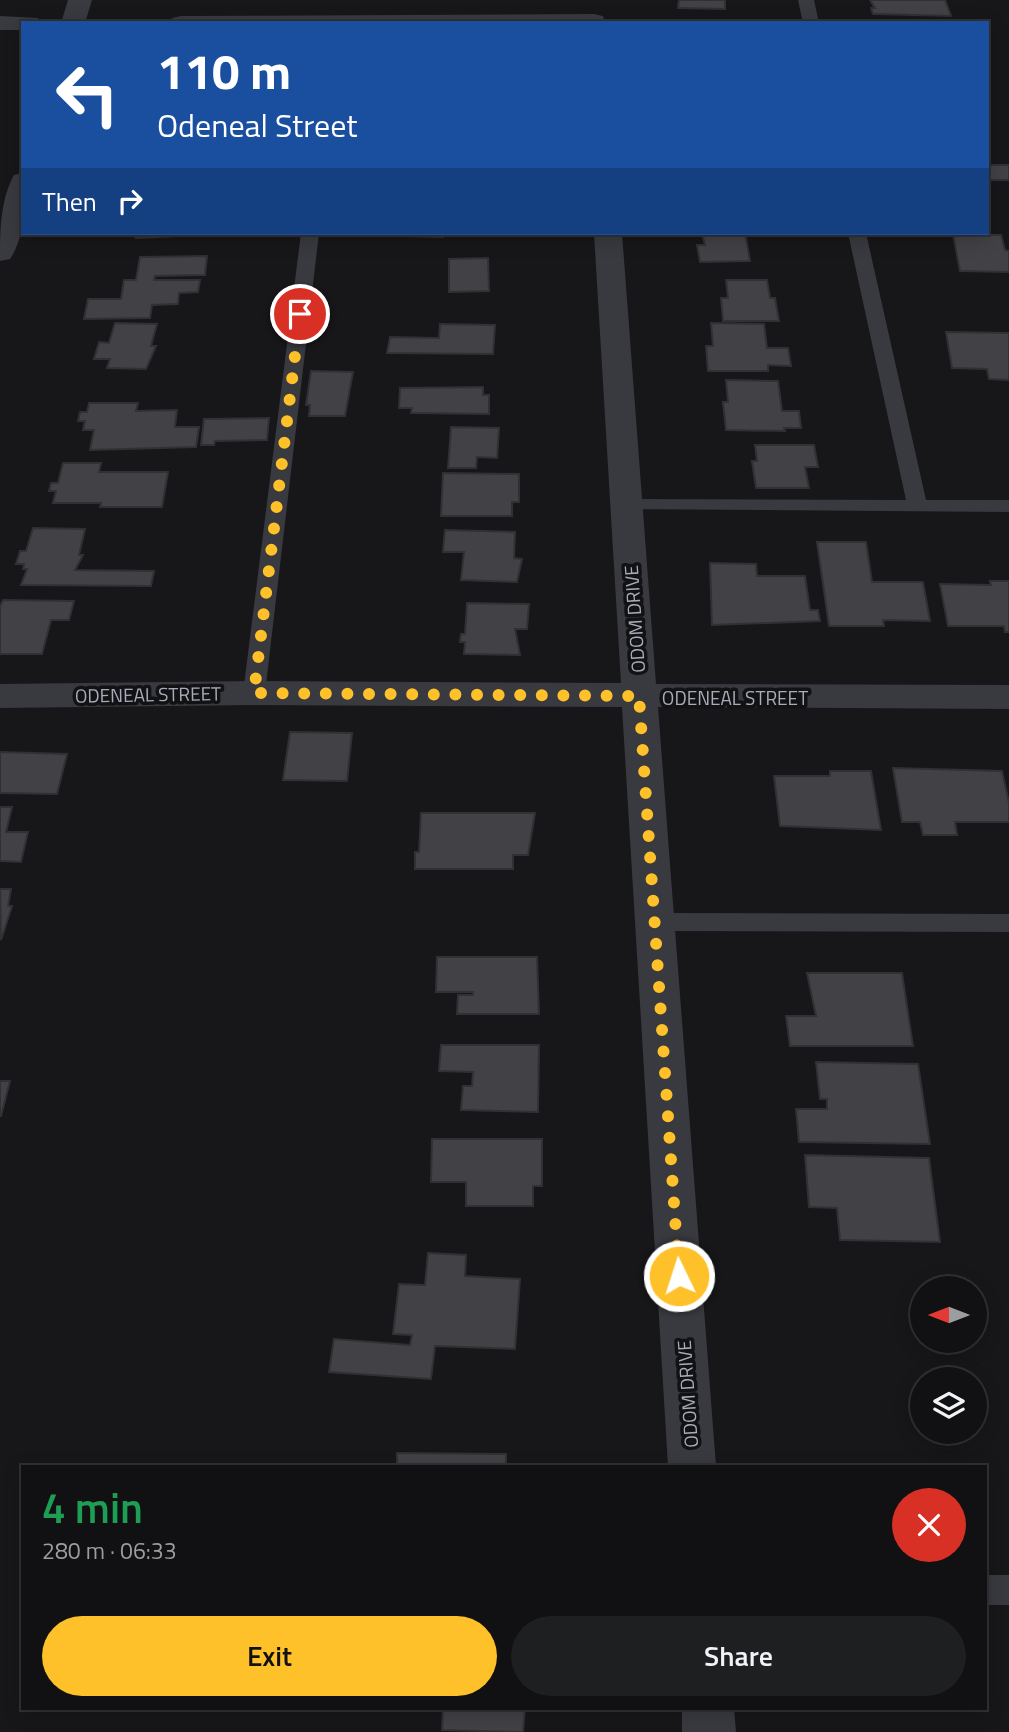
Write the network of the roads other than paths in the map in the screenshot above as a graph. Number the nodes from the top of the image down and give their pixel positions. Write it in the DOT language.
graph roads {
  1 [pos="80,0"];
  2 [pos="806,0"];
  3 [pos="594,15"];
  4 [pos="74,21"];
  5 [pos="373,21"];
  6 [pos="811,21"];
  7 [pos="0,23"];
  8 [pos="21,23"];
  9 [pos="21,187"];
  10 [pos="310,235"];
  11 [pos="608,235"];
  12 [pos="857,235"];
  13 [pos="0,253"];
  14 [pos="626,505"];
  15 [pos="917,505"];
  16 [pos="1009,506"];
  17 [pos="254,693"];
  18 [pos="0,696"];
  19 [pos="639,696"];
  20 [pos="1009,697"];
  21 [pos="656,922"];
  22 [pos="1009,923"];
  23 [pos="692,1465"];
  24 [pos="987,1590"];
  25 [pos="1009,1590"];
  26 [pos="708,1710"];
  27 [pos="709,1732"];
  1 -- 4 [label="street"];
  2 -- 6 [label="lane"];
  3 -- 5 [label="street"];
  7 -- 8 [label="street"];
  9 -- 13 [label="street"];
  10 -- 17 [label="lane"];
  11 -- 14 [label="street, ODOM DRIVE"];
  12 -- 15 [label="lane"];
  14 -- 15 [label="lane"];
  14 -- 19 [label="street, ODOM DRIVE"];
  15 -- 16 [label="lane"];
  17 -- 18 [label="street, ODENEAL STREET"];
  17 -- 19 [label="street, ODENEAL STREET"];
  19 -- 20 [label="street, ODENEAL STREET"];
  19 -- 21 [label="street, ODOM DRIVE"];
  21 -- 22 [label="lane"];
  21 -- 23 [label="street, ODOM DRIVE"];
  24 -- 25 [label="lane"];
  26 -- 27 [label="street"];
}
